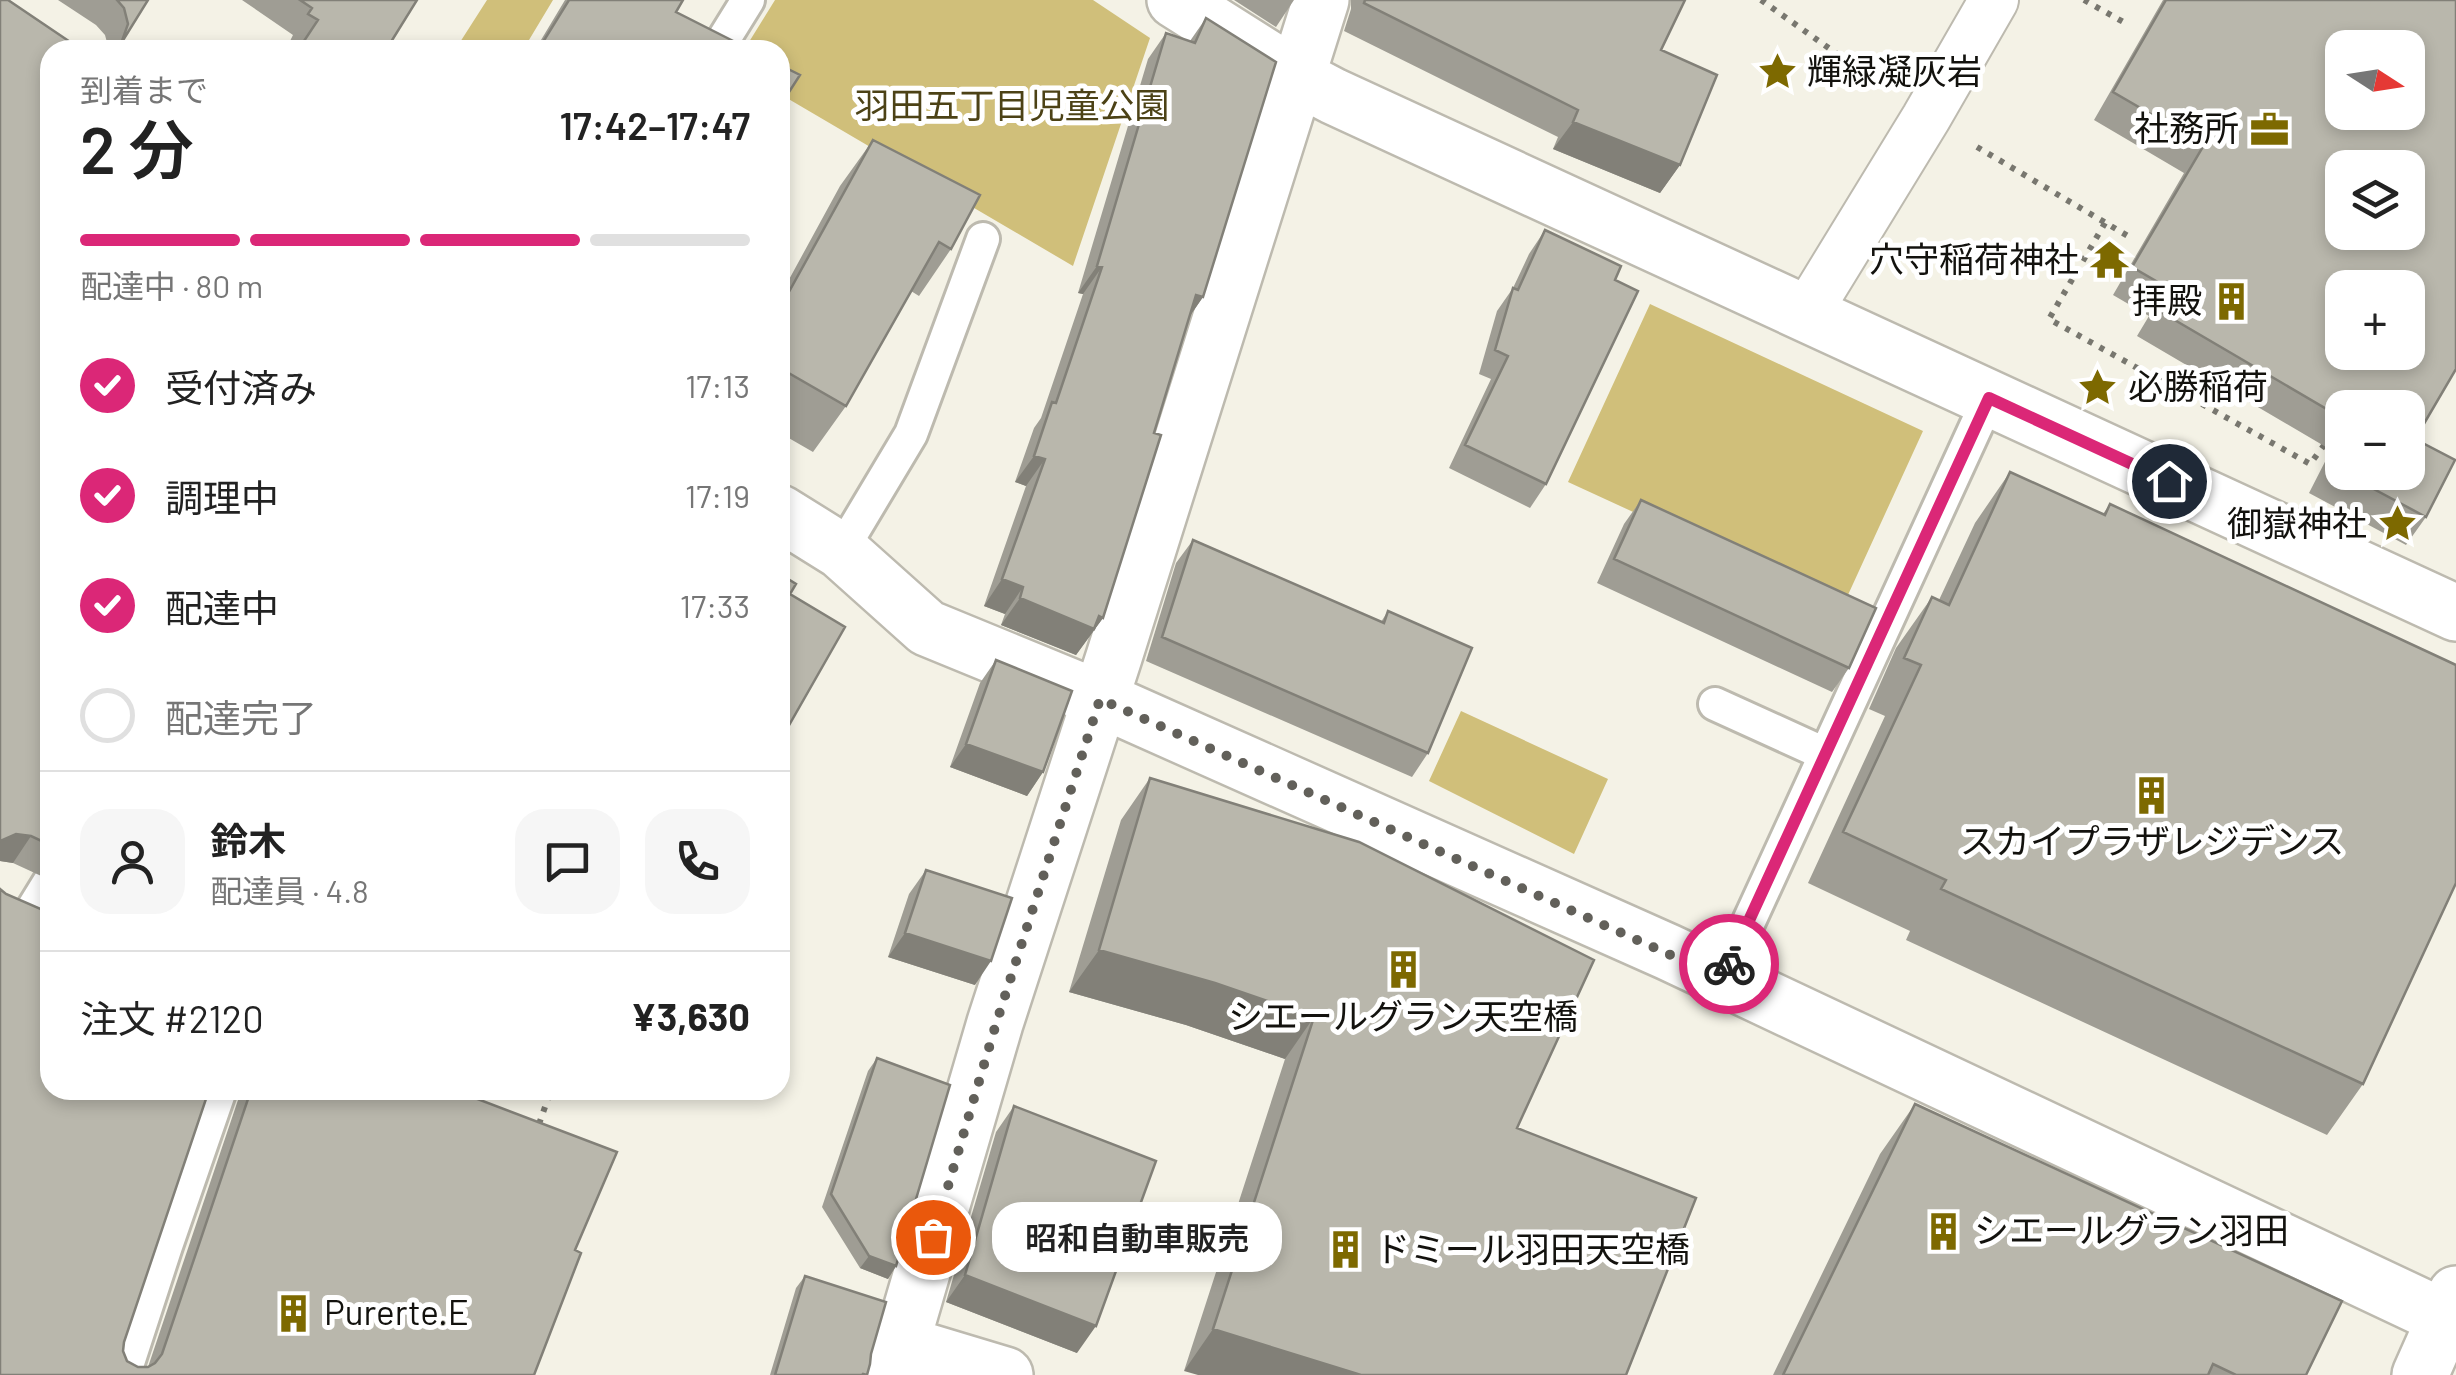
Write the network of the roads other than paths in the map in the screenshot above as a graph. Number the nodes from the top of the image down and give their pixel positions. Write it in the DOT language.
graph roads {
  1 [pos="748,0"];
  2 [pos="1175,0"];
  3 [pos="1321,0"];
  4 [pos="1994,0"];
  5 [pos="723,40"];
  6 [pos="1297,77"];
  7 [pos="983,239"];
  8 [pos="1806,314"];
  9 [pos="1989,398"];
  10 [pos="790,518"];
  11 [pos="841,551"];
  12 [pos="2456,613"];
  13 [pos="1100,699"];
  14 [pos="1715,704"];
  15 [pos="1825,754"];
  16 [pos="1722,978"];
  17 [pos="217,1100"];
  18 [pos="2450,1306"];
  19 [pos="897,1359"];
  20 [pos="124,1375"];
  21 [pos="1005,1375"];
  22 [pos="2420,1375"];
  1 -- 5 [label="lane"];
  2 -- 6 [label="main road"];
  3 -- 6 [label="main road"];
  4 -- 8 [label="street"];
  6 -- 8 [label="main road"];
  6 -- 13 [label="main road"];
  7 -- 11 [label="lane"];
  8 -- 9 [label="main road"];
  9 -- 12 [label="main road"];
  9 -- 15 [label="lane"];
  10 -- 11 [label="main road"];
  11 -- 13 [label="main road"];
  13 -- 16 [label="main road"];
  13 -- 19 [label="main road"];
  14 -- 15 [label="lane"];
  15 -- 16 [label="lane"];
  16 -- 18 [label="main road"];
  17 -- 20 [label="lane"];
  18 -- 22 [label="main road"];
  19 -- 21 [label="main road"];
}
